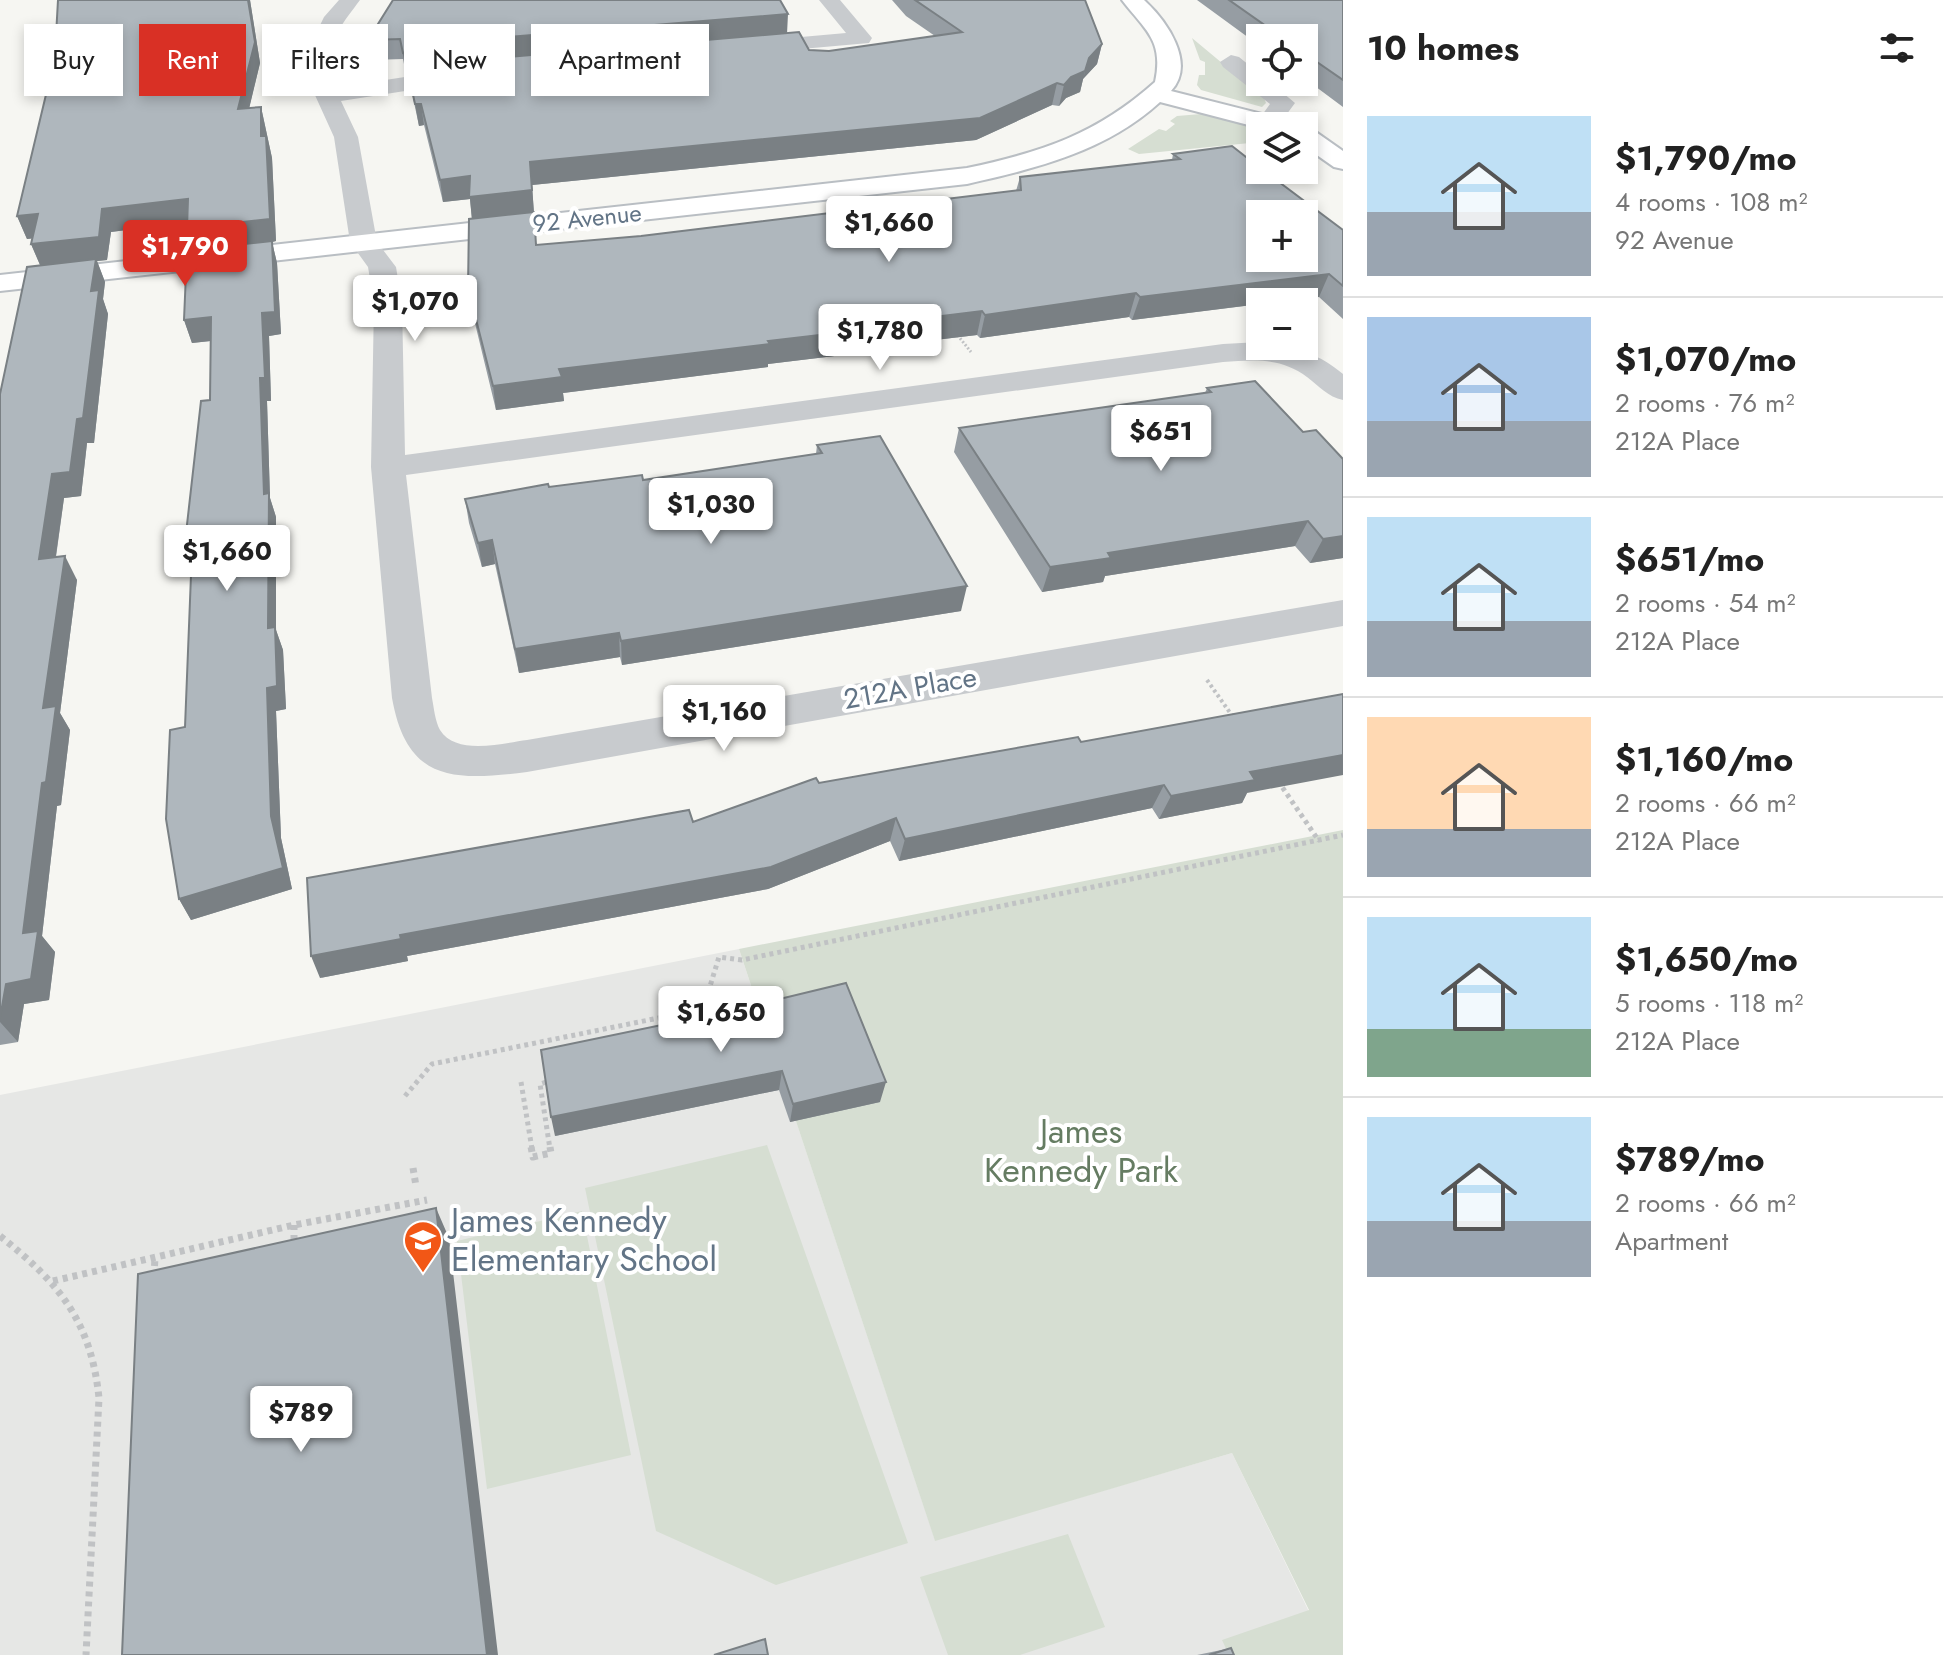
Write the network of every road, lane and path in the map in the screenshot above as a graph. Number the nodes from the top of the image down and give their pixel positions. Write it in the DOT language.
graph roads {
  1 [pos="350,0"];
  2 [pos="829,0"];
  3 [pos="1132,0"];
  4 [pos="331,24"];
  5 [pos="718,50"];
  6 [pos="1231,62"];
  7 [pos="1155,94"];
  8 [pos="329,96"];
  9 [pos="1280,112"];
  10 [pos="1246,117"];
  11 [pos="1318,145"];
  12 [pos="1343,162"];
  13 [pos="364,242"];
  14 [pos="0,283"];
  15 [pos="955,332"];
  16 [pos="995,385"];
  17 [pos="1343,391"];
  18 [pos="388,467"];
  19 [pos="1343,613"];
  20 [pos="1178,640"];
  21 [pos="1241,728"];
  22 [pos="1277,780"];
  23 [pos="1343,835"];
  24 [pos="1319,841"];
  25 [pos="521,1082"];
  26 [pos="546,1082"];
  27 [pos="405,1096"];
  28 [pos="413,1168"];
  29 [pos="416,1186"];
  30 [pos="427,1200"];
  31 [pos="294,1225"];
  32 [pos="0,1236"];
  33 [pos="295,1254"];
  34 [pos="155,1257"];
  35 [pos="53,1281"];
  36 [pos="154,1288"];
  37 [pos="86,1655"];
  1 -- 4 [label="street"];
  2 -- 5 [label="street"];
  3 -- 7 [label="street"];
  6 -- 9 [label="street"];
  7 -- 10 [label="street"];
  7 -- 13 [label="street, 92 Avenue"];
  8 -- 13 [label="street"];
  11 -- 12 [label="street"];
  13 -- 14 [label="street, 92 Avenue"];
  13 -- 18 [label="street, 212A Place"];
  15 -- 16 [label="path"];
  16 -- 17 [label="street"];
  16 -- 18 [label="street"];
  18 -- 20 [label="street, 212A Place"];
  19 -- 20 [label="street, 212A Place"];
  20 -- 21 [label="path"];
  22 -- 24 [label="path"];
  23 -- 24 [label="path"];
  24 -- 27 [label="path"];
  25 -- 26 [label="path"];
  28 -- 29 [label="path"];
  30 -- 31 [label="path"];
  31 -- 33 [label="path"];
  31 -- 34 [label="path"];
  32 -- 35 [label="path"];
  34 -- 35 [label="path"];
  34 -- 36 [label="path"];
  35 -- 37 [label="path"];
}
